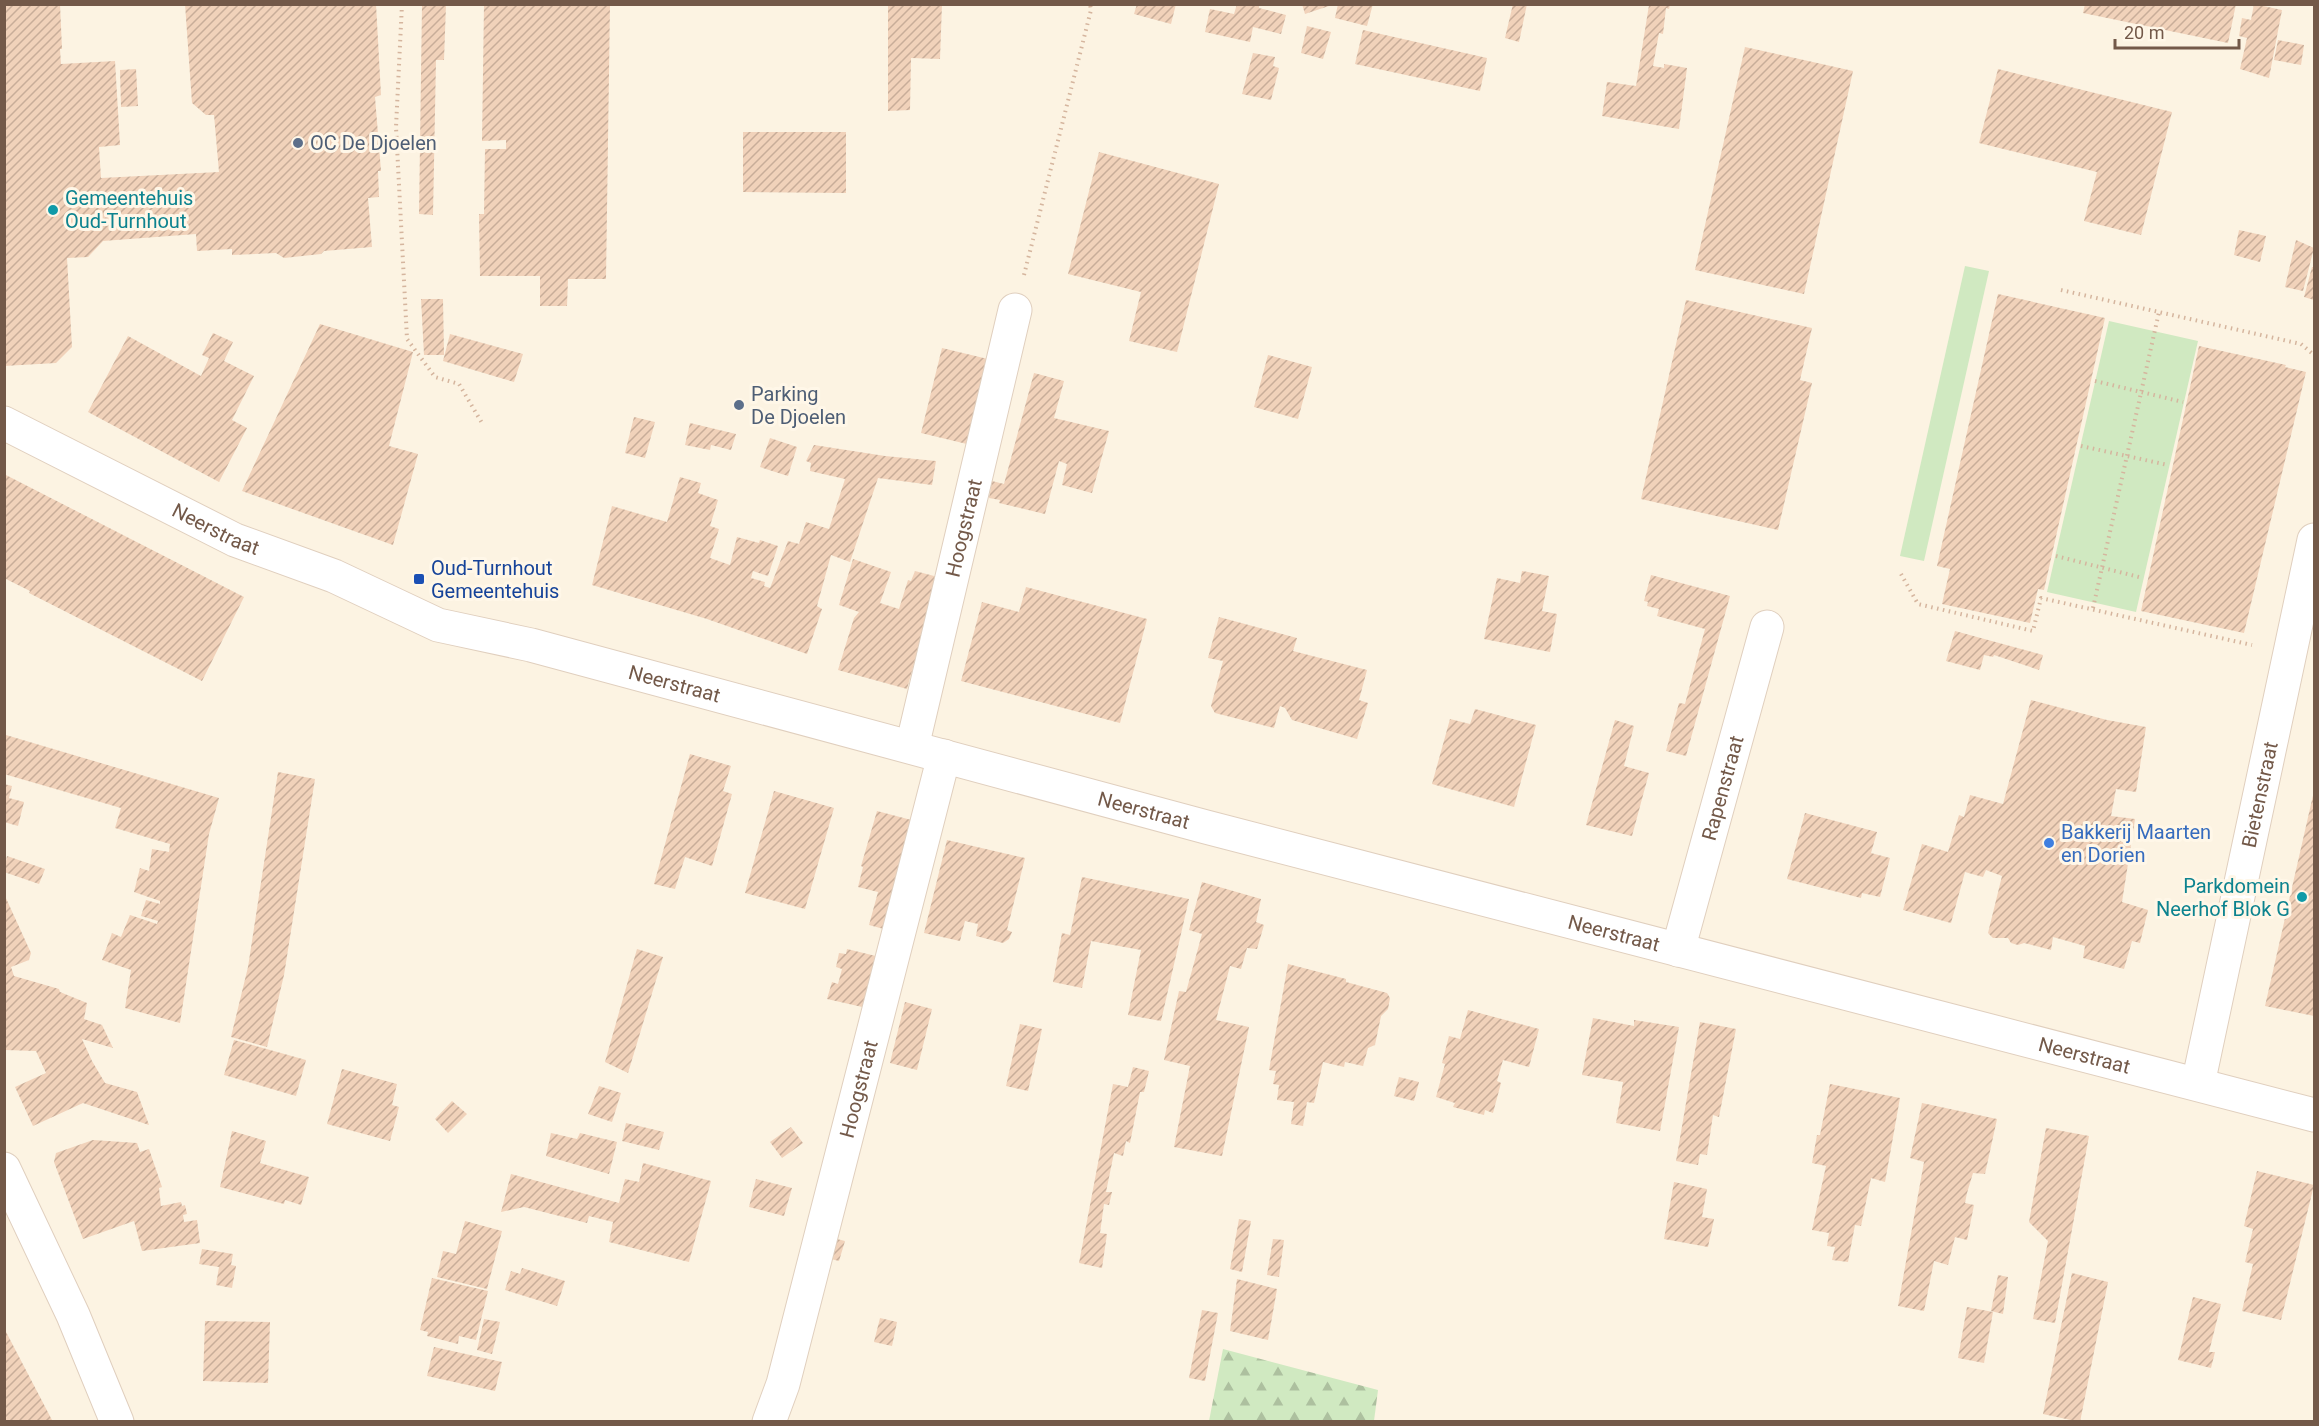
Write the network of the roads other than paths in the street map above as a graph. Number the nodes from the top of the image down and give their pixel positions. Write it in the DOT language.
graph roads {
  1 [pos="1015,310"];
  2 [pos="4,423"];
  3 [pos="2314,540"];
  4 [pos="1767,627"];
  5 [pos="912,747"];
  6 [pos="944,756"];
  7 [pos="1678,950"];
  8 [pos="2198,1084"];
  9 [pos="2314,1115"];
  10 [pos="4,1169"];
  11 [pos="117,1422"];
  12 [pos="769,1422"];
  1 -- 5 [label="street, Hoogstraat"];
  2 -- 5 [label="street, Neerstraat"];
  3 -- 8 [label="street, Bietenstraat"];
  4 -- 7 [label="street, Rapenstraat"];
  5 -- 6 [label="street, Neerstraat"];
  6 -- 7 [label="street, Neerstraat"];
  6 -- 12 [label="street, Hoogstraat"];
  7 -- 8 [label="street, Neerstraat"];
  8 -- 9 [label="street, Neerstraat"];
  10 -- 11 [label="street"];
}
